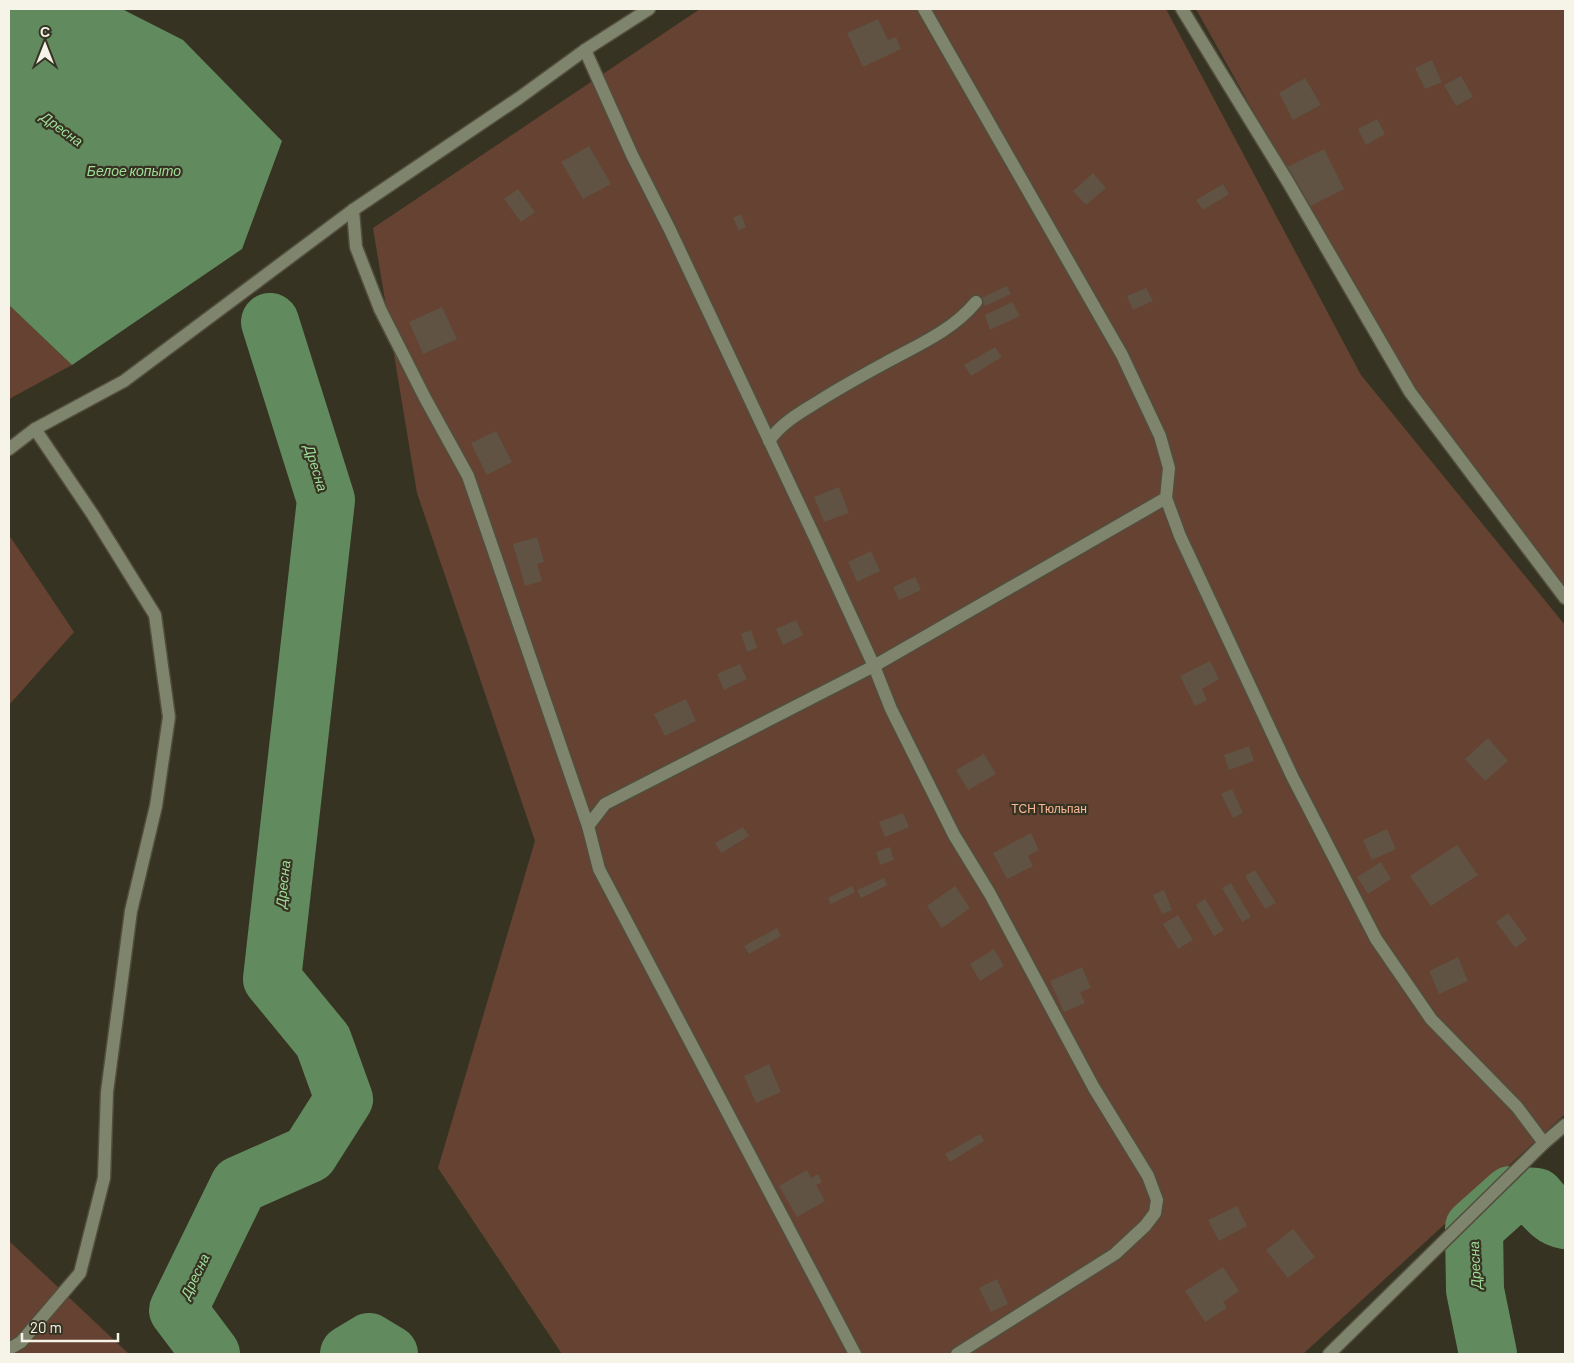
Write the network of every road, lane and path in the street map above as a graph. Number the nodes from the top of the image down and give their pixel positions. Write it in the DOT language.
graph roads {
  1 [pos="649,9"];
  2 [pos="924,9"];
  3 [pos="1182,9"];
  4 [pos="585,50"];
  5 [pos="353,210"];
  6 [pos="976,302"];
  7 [pos="34,429"];
  8 [pos="769,441"];
  9 [pos="9,449"];
  10 [pos="1166,498"];
  11 [pos="1565,598"];
  12 [pos="874,666"];
  13 [pos="588,826"];
  14 [pos="1565,1125"];
  15 [pos="1544,1144"];
  16 [pos="9,1349"];
  17 [pos="855,1354"];
  18 [pos="957,1354"];
  19 [pos="1329,1354"];
  1 -- 4 [label="street"];
  2 -- 10 [label="street"];
  3 -- 11 [label="street"];
  4 -- 5 [label="street"];
  4 -- 8 [label="street"];
  5 -- 7 [label="street"];
  5 -- 13 [label="street"];
  6 -- 8 [label="street"];
  7 -- 9 [label="street"];
  7 -- 16 [label="street"];
  8 -- 12 [label="street"];
  10 -- 12 [label="street"];
  10 -- 15 [label="street"];
  12 -- 13 [label="street"];
  12 -- 18 [label="street"];
  13 -- 17 [label="street"];
  14 -- 15 [label="street"];
  15 -- 19 [label="street"];
}
